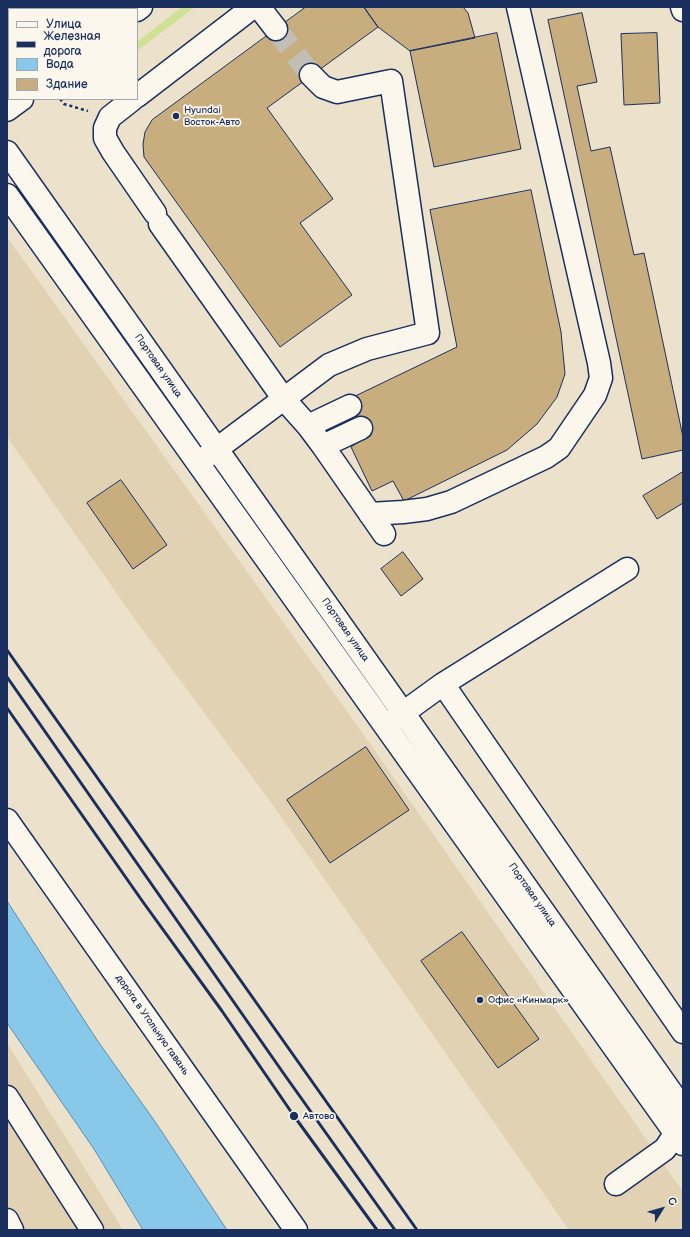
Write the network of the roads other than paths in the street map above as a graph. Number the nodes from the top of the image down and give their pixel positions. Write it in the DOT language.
graph roads {
  1 [pos="253,7"];
  2 [pos="259,7"];
  3 [pos="518,7"];
  4 [pos="682,7"];
  5 [pos="683,10"];
  6 [pos="276,28"];
  7 [pos="311,75"];
  8 [pos="138,95"];
  9 [pos="21,100"];
  10 [pos="132,100"];
  11 [pos="7,110"];
  12 [pos="7,152"];
  13 [pos="7,195"];
  14 [pos="283,398"];
  15 [pos="350,406"];
  16 [pos="308,426"];
  17 [pos="361,428"];
  18 [pos="323,446"];
  19 [pos="217,448"];
  20 [pos="197,464"];
  21 [pos="370,514"];
  22 [pos="384,534"];
  23 [pos="627,569"];
  24 [pos="442,684"];
  25 [pos="403,713"];
  26 [pos="385,726"];
  27 [pos="7,820"];
  28 [pos="683,1032"];
  29 [pos="7,1097"];
  30 [pos="683,1109"];
  31 [pos="680,1135"];
  32 [pos="616,1184"];
  33 [pos="7,1220"];
  34 [pos="12,1230"];
  35 [pos="92,1230"];
  36 [pos="296,1230"];
  1 -- 8 [label="street"];
  2 -- 6 [label="street"];
  3 -- 21 [label="street"];
  4 -- 5 [label="street"];
  7 -- 14 [label="street"];
  9 -- 11 [label="street"];
  10 -- 14 [label="street"];
  12 -- 19 [label="street, Портовая улица"];
  13 -- 20 [label="street"];
  14 -- 16 [label="street"];
  14 -- 19 [label="street"];
  15 -- 16 [label="street"];
  16 -- 18 [label="street"];
  17 -- 18 [label="street"];
  18 -- 21 [label="street"];
  19 -- 20 [label="street"];
  19 -- 25 [label="street, Портовая улица"];
  20 -- 26 [label="street"];
  21 -- 22 [label="street"];
  23 -- 24 [label="street"];
  24 -- 25 [label="street"];
  24 -- 28 [label="street"];
  25 -- 26 [label="street"];
  25 -- 30 [label="street, Портовая улица"];
  26 -- 31 [label="street"];
  27 -- 36 [label="street, дорога в Угольную гавань"];
  29 -- 35 [label="street"];
  31 -- 32 [label="street"];
  33 -- 34 [label="street"];
}
